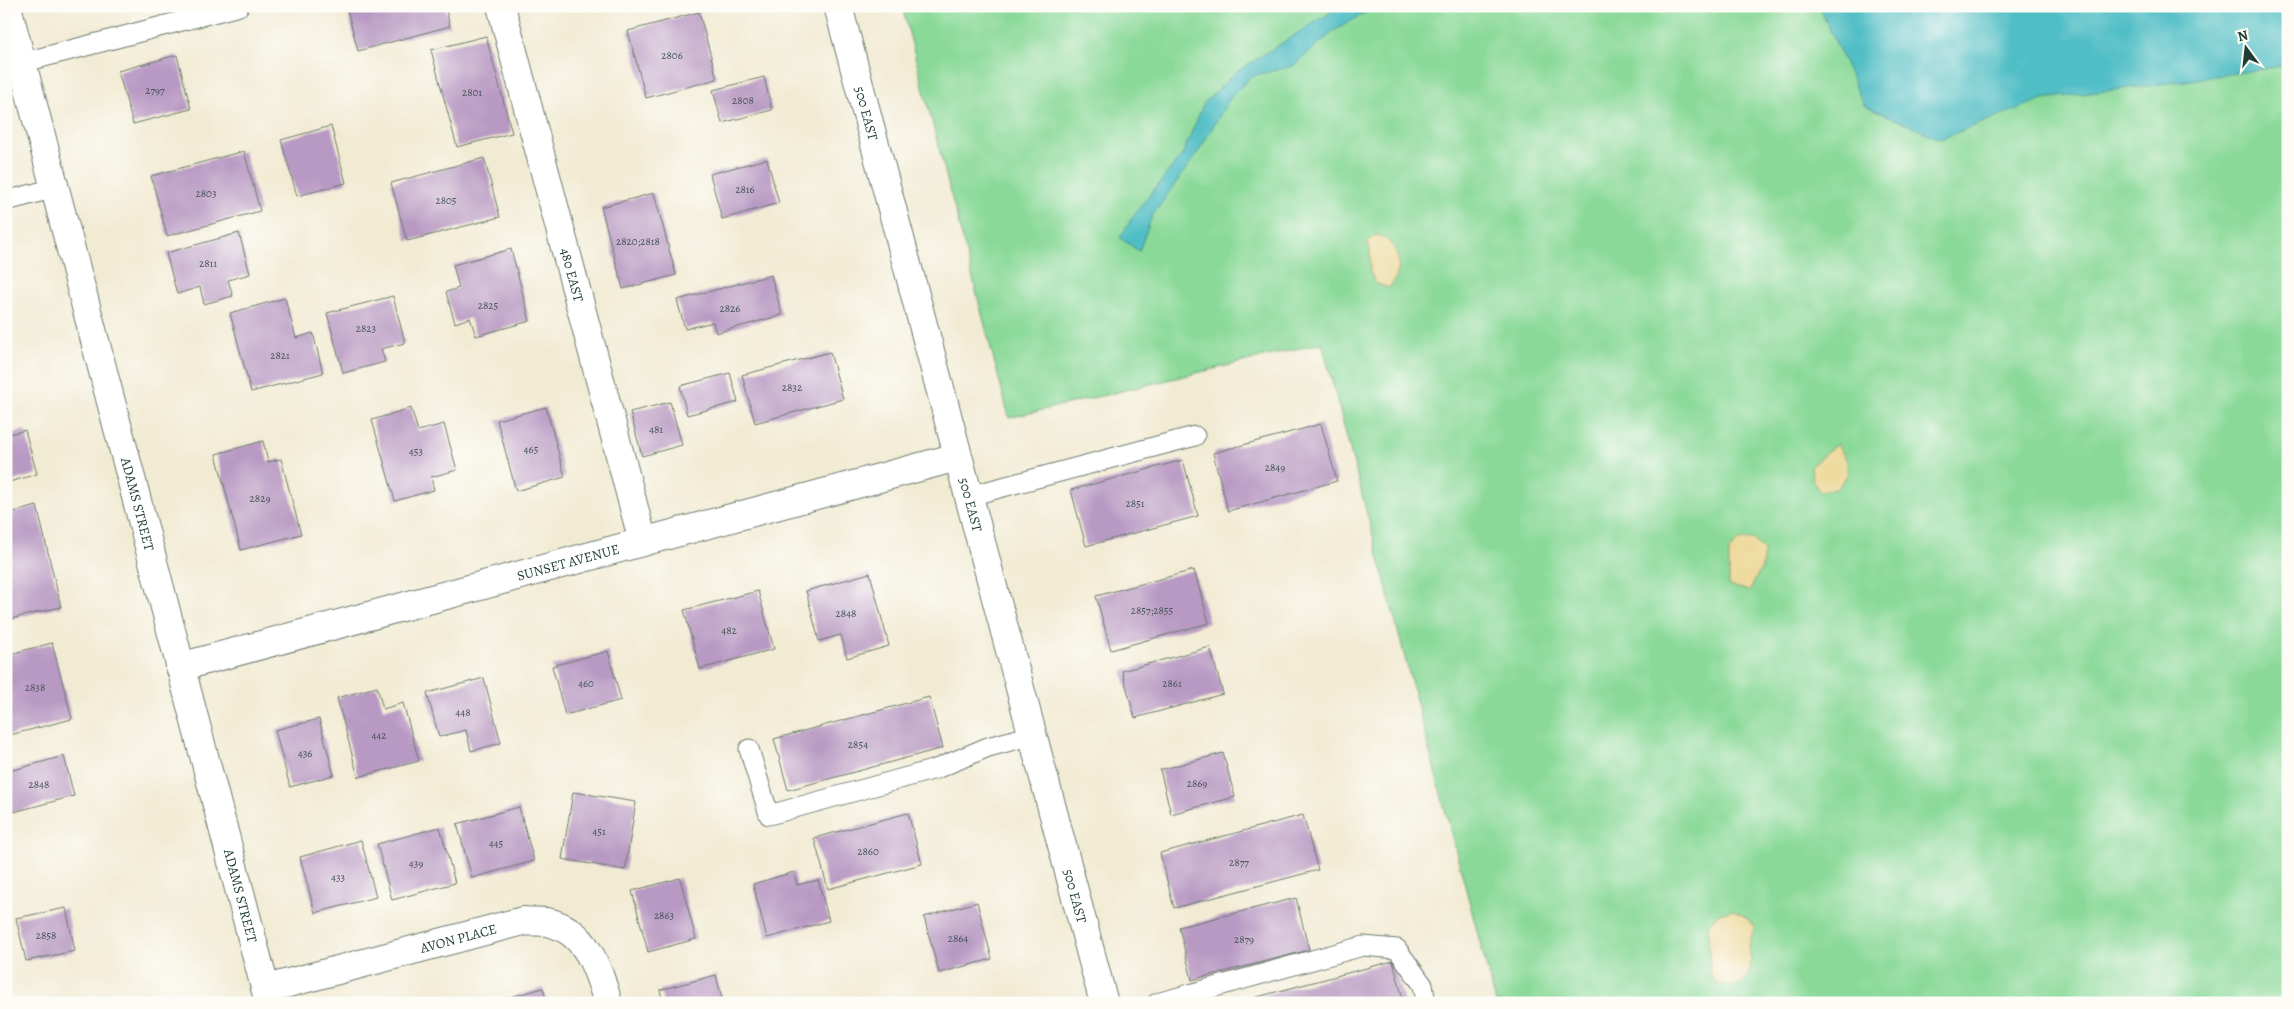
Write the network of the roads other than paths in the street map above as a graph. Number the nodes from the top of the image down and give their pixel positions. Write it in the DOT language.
graph roads {
  1 [pos="6,6"];
  2 [pos="239,6"];
  3 [pos="501,6"];
  4 [pos="838,6"];
  5 [pos="21,63"];
  6 [pos="55,188"];
  7 [pos="6,201"];
  8 [pos="1195,436"];
  9 [pos="957,457"];
  10 [pos="969,496"];
  11 [pos="643,542"];
  12 [pos="180,667"];
  13 [pos="1032,735"];
  14 [pos="749,749"];
  15 [pos="268,996"];
  16 [pos="608,1003"];
  17 [pos="1104,1003"];
  18 [pos="1157,1003"];
  19 [pos="1426,1003"];
  1 -- 5 [label="street, ADAMS STREET"];
  2 -- 5 [label="lane"];
  3 -- 11 [label="street, 480 EAST"];
  4 -- 9 [label="street, 500 EAST"];
  5 -- 6 [label="street, ADAMS STREET"];
  6 -- 7 [label="lane"];
  6 -- 12 [label="street, ADAMS STREET"];
  8 -- 10 [label="lane"];
  9 -- 10 [label="street, 500 EAST"];
  9 -- 11 [label="street, SUNSET AVENUE"];
  10 -- 13 [label="street, 500 EAST"];
  11 -- 12 [label="street, SUNSET AVENUE"];
  12 -- 15 [label="street, ADAMS STREET"];
  13 -- 14 [label="lane"];
  13 -- 17 [label="street, 500 EAST"];
  15 -- 16 [label="street, AVON PLACE"];
  18 -- 19 [label="lane"];
}
